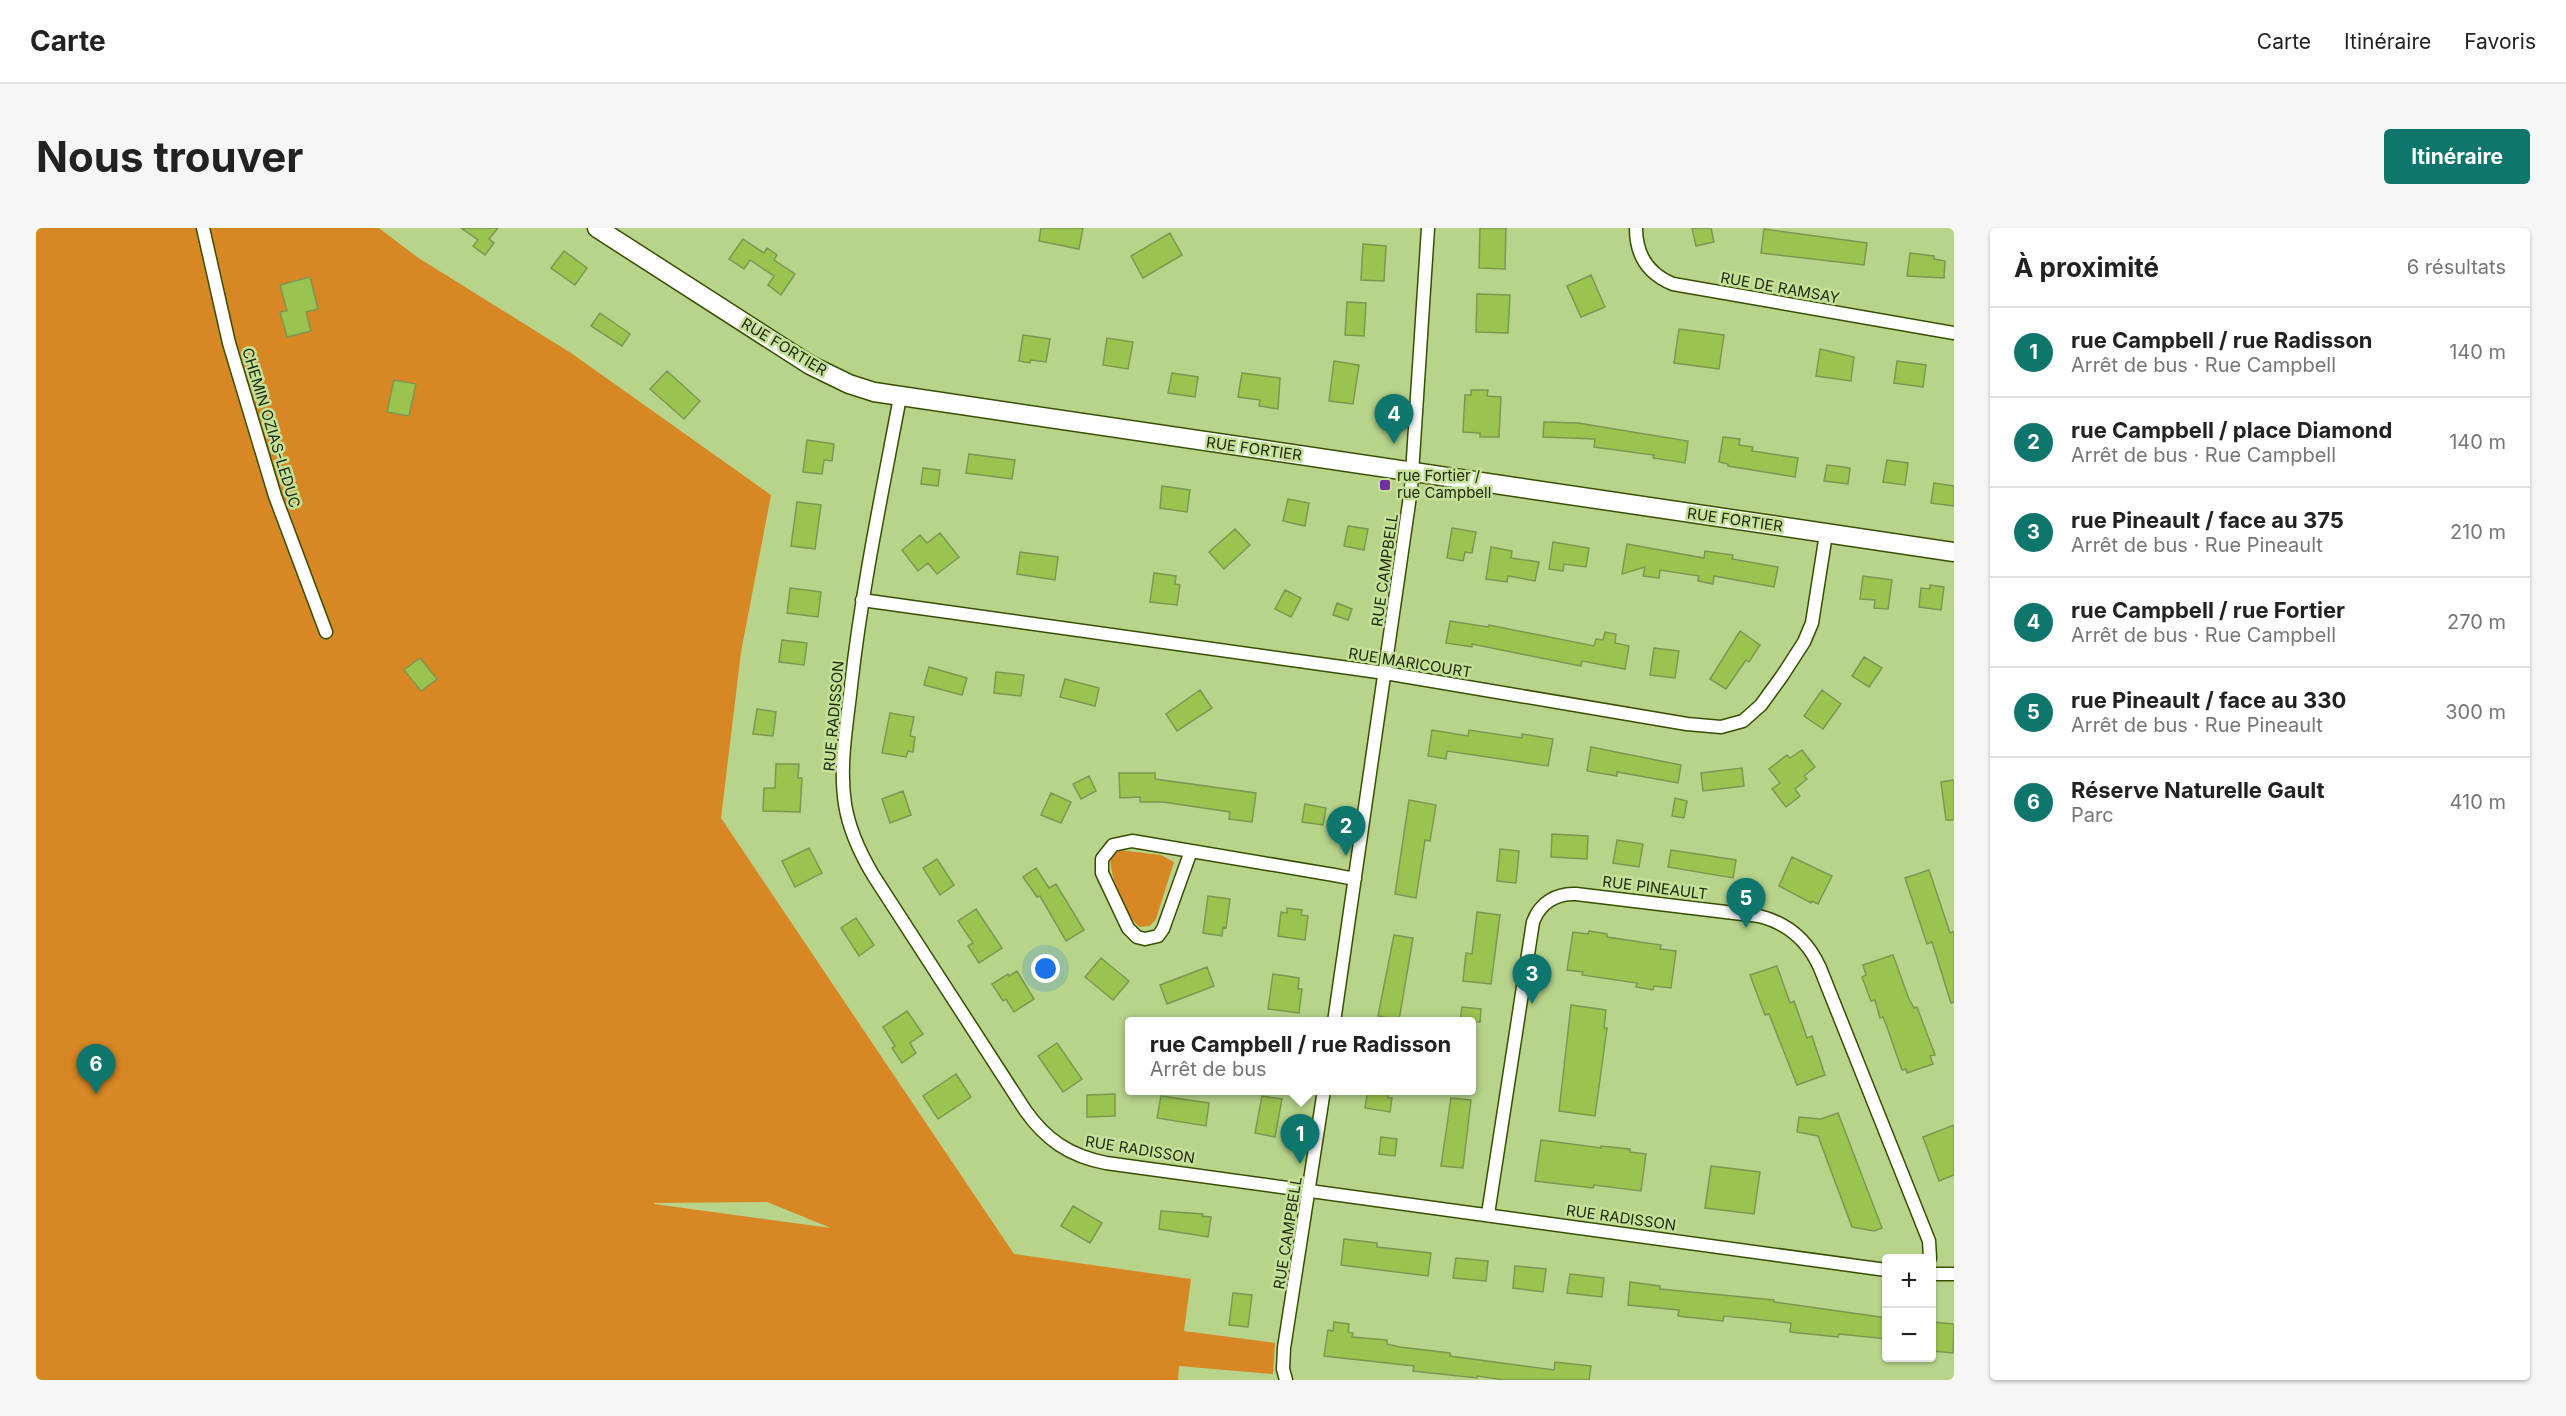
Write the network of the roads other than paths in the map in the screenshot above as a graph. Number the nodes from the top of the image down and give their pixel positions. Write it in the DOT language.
graph roads {
  1 [pos="203,228"];
  2 [pos="597,228"];
  3 [pos="1428,228"];
  4 [pos="1636,228"];
  5 [pos="1954,333"];
  6 [pos="900,398"];
  7 [pos="1413,472"];
  8 [pos="1826,534"];
  9 [pos="1954,552"];
  10 [pos="862,600"];
  11 [pos="326,632"];
  12 [pos="1385,673"];
  13 [pos="1191,851"];
  14 [pos="1355,879"];
  15 [pos="1335,1017"];
  16 [pos="1323,1095"];
  17 [pos="1310,1190"];
  18 [pos="1488,1214"];
  19 [pos="1930,1254"];
  20 [pos="1882,1269"];
  21 [pos="1936,1274"];
  22 [pos="1954,1274"];
  23 [pos="1286,1380"];
  1 -- 11 [label="street, CHEMIN OZIAS-LEDUC"];
  2 -- 6 [label="street, RUE FORTIER"];
  3 -- 7 [label="street, RUE CAMPBELL"];
  4 -- 5 [label="street, RUE DE RAMSAY"];
  6 -- 7 [label="street, RUE FORTIER"];
  6 -- 10 [label="street, RUE RADISSON"];
  7 -- 8 [label="street, RUE FORTIER"];
  7 -- 12 [label="street, RUE CAMPBELL"];
  8 -- 9 [label="street, RUE FORTIER"];
  8 -- 12 [label="street, RUE MARICOURT"];
  10 -- 12 [label="street, RUE MARICOURT"];
  10 -- 17 [label="street, RUE RADISSON"];
  12 -- 14 [label="street, RUE CAMPBELL"];
  13 -- 13 [label="street"];
  13 -- 14 [label="street"];
  14 -- 15 [label="street, RUE CAMPBELL"];
  16 -- 17 [label="street, RUE CAMPBELL"];
  17 -- 18 [label="street, RUE RADISSON"];
  17 -- 23 [label="street, RUE CAMPBELL"];
  18 -- 19 [label="street, RUE PINEAULT"];
  18 -- 20 [label="street, RUE RADISSON"];
  21 -- 22 [label="street"];
}
